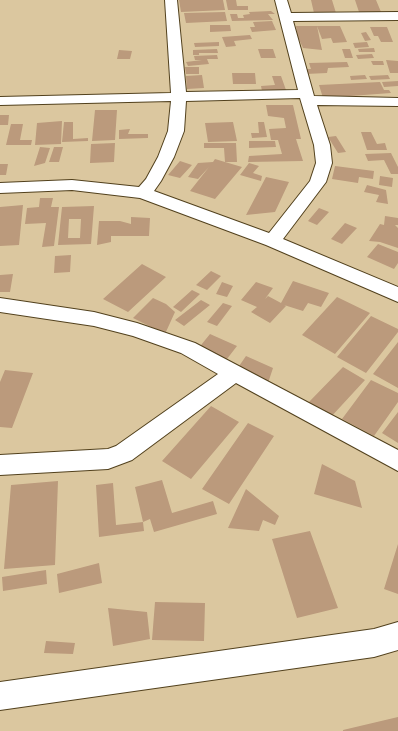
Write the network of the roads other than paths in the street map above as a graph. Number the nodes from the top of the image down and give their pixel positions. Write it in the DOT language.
graph roads {
  1 [pos="171,0"];
  2 [pos="281,0"];
  3 [pos="398,16"];
  4 [pos="285,17"];
  5 [pos="179,97"];
  6 [pos="307,97"];
  7 [pos="0,101"];
  8 [pos="398,102"];
  9 [pos="0,188"];
  10 [pos="143,193"];
  11 [pos="272,241"];
  12 [pos="398,295"];
  13 [pos="0,305"];
  14 [pos="235,373"];
  15 [pos="398,461"];
  16 [pos="0,465"];
  17 [pos="398,636"];
  18 [pos="0,696"];
  1 -- 5 [label="street"];
  2 -- 4 [label="street"];
  3 -- 4 [label="street"];
  4 -- 6 [label="street"];
  5 -- 6 [label="street"];
  5 -- 7 [label="street"];
  5 -- 10 [label="street"];
  6 -- 8 [label="street"];
  6 -- 11 [label="street"];
  9 -- 10 [label="street"];
  10 -- 11 [label="street"];
  11 -- 12 [label="street"];
  13 -- 14 [label="street"];
  14 -- 15 [label="street"];
  14 -- 16 [label="street"];
  17 -- 18 [label="street"];
}
